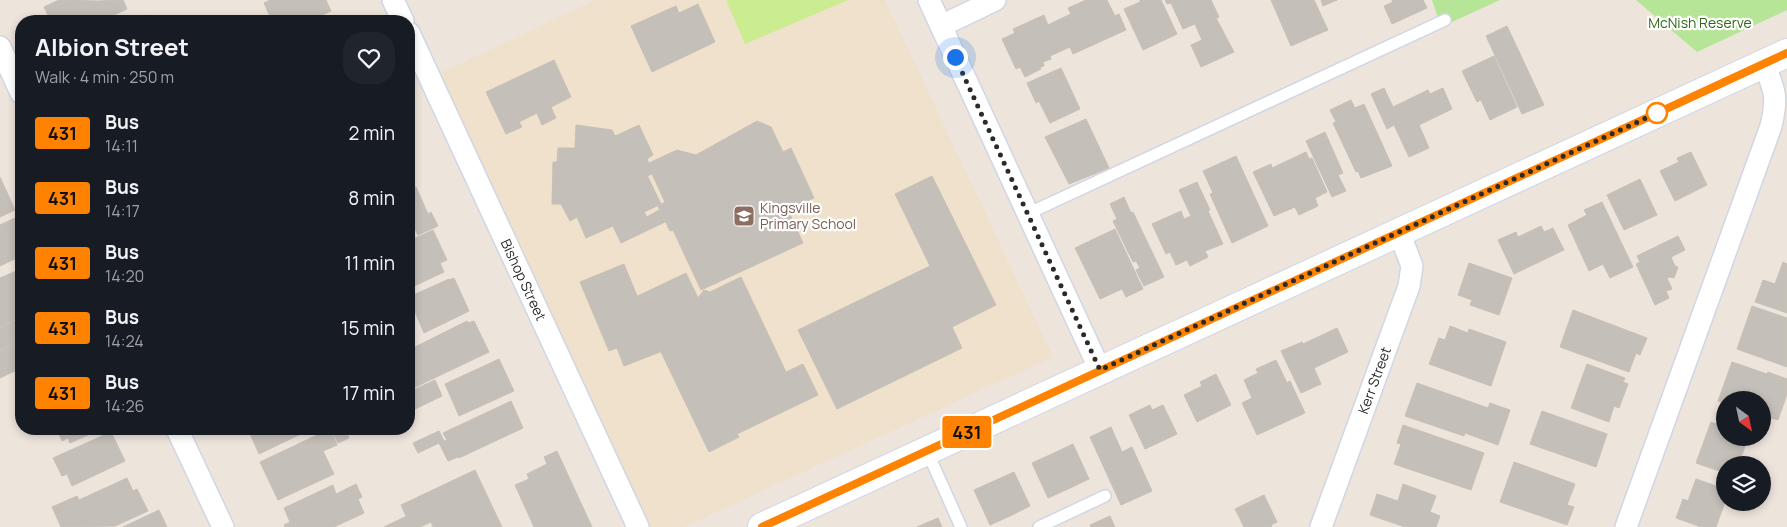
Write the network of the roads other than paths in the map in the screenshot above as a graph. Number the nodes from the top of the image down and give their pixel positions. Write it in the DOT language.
graph roads {
  1 [pos="393,0"];
  2 [pos="929,0"];
  3 [pos="995,0"];
  4 [pos="400,15"];
  5 [pos="1445,20"];
  6 [pos="941,26"];
  7 [pos="415,46"];
  8 [pos="0,47"];
  9 [pos="1775,58"];
  10 [pos="15,80"];
  11 [pos="1027,214"];
  12 [pos="1399,232"];
  13 [pos="1100,370"];
  14 [pos="180,435"];
  15 [pos="926,451"];
  16 [pos="1105,496"];
  17 [pos="223,527"];
  18 [pos="638,527"];
  19 [pos="762,527"];
  20 [pos="962,527"];
  21 [pos="1039,527"];
  22 [pos="1321,527"];
  23 [pos="1626,527"];
  1 -- 4 [label="street"];
  2 -- 6 [label="street"];
  3 -- 6 [label="street"];
  5 -- 11 [label="lane"];
  6 -- 11 [label="street"];
  7 -- 18 [label="street, Bishop Street"];
  8 -- 10 [label="street"];
  9 -- 12 [label="main road"];
  9 -- 23 [label="street"];
  11 -- 13 [label="street"];
  12 -- 13 [label="main road"];
  12 -- 22 [label="street, Kerr Street"];
  13 -- 15 [label="main road"];
  14 -- 17 [label="street"];
  15 -- 19 [label="main road"];
  15 -- 20 [label="lane"];
  16 -- 21 [label="lane"];
}
